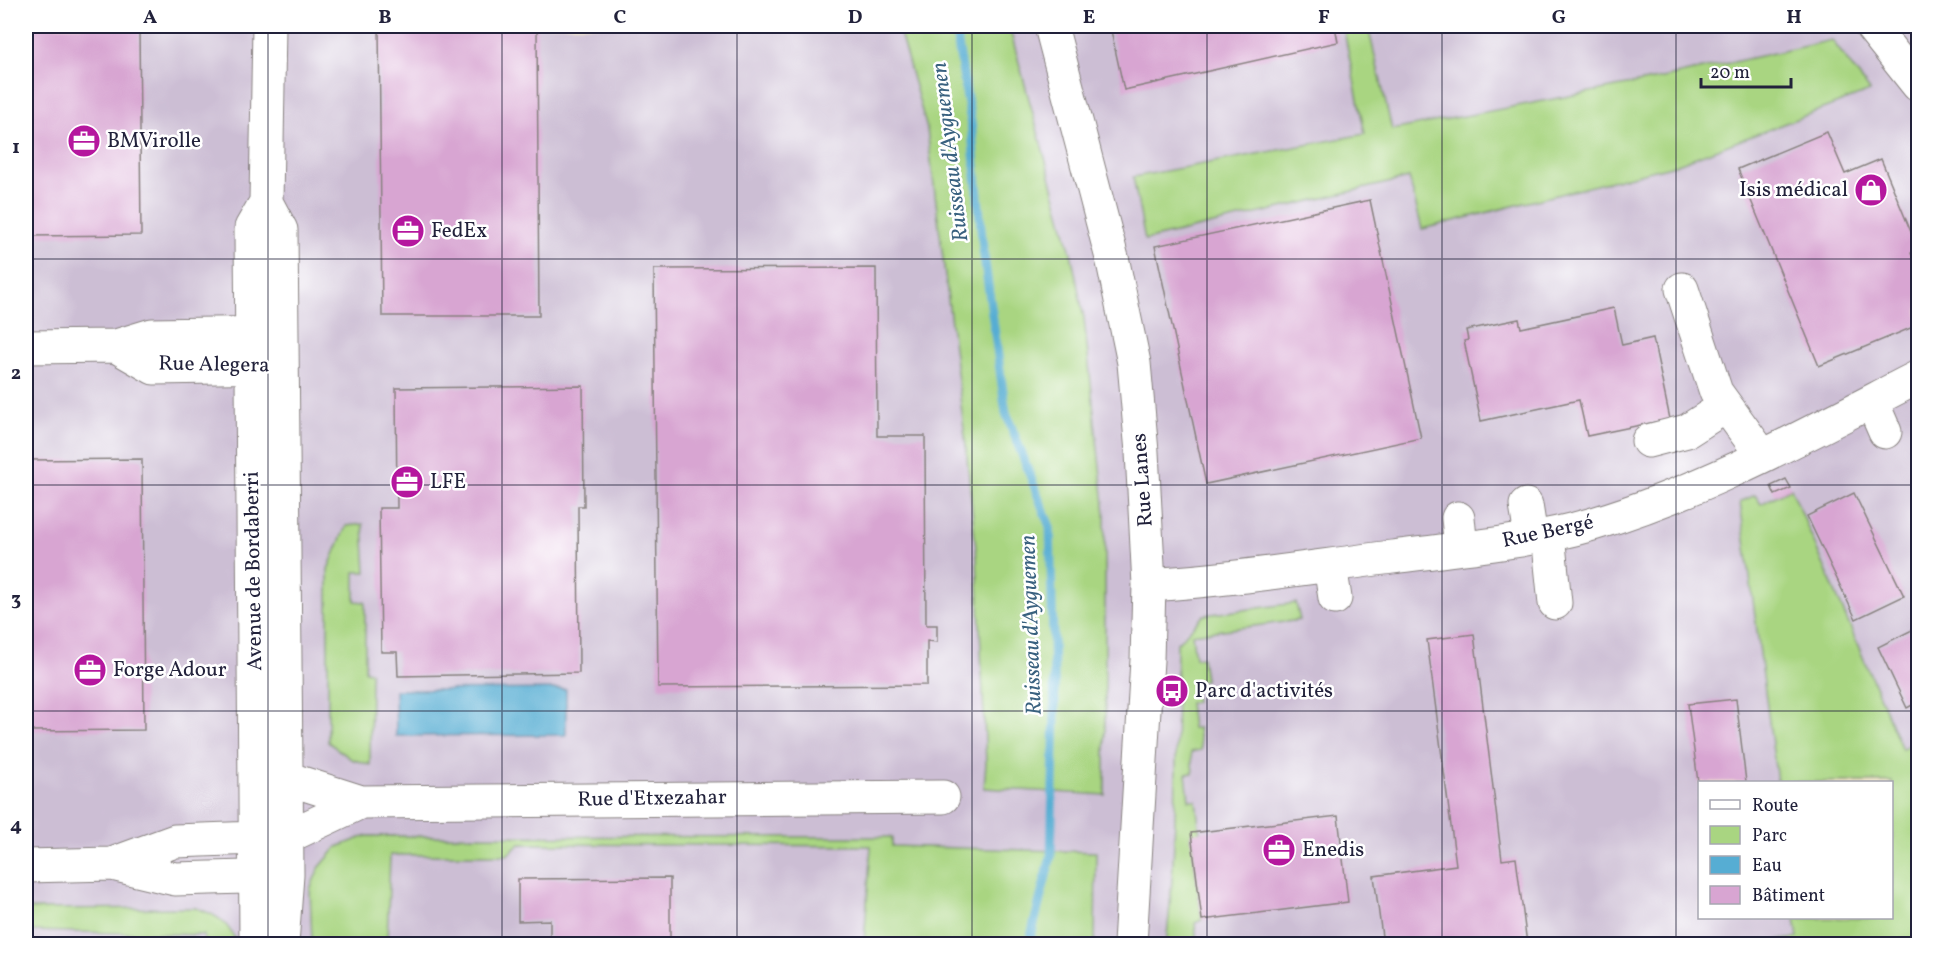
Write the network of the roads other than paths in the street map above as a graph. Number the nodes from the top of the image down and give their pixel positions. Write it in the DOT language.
graph roads {
  1 [pos="269,26"];
  2 [pos="1051,26"];
  3 [pos="1871,26"];
  4 [pos="1918,85"];
  5 [pos="1682,289"];
  6 [pos="266,333"];
  7 [pos="116,346"];
  8 [pos="26,347"];
  9 [pos="266,366"];
  10 [pos="1918,379"];
  11 [pos="1872,402"];
  12 [pos="1726,406"];
  13 [pos="1885,432"];
  14 [pos="1648,441"];
  15 [pos="1762,455"];
  16 [pos="1526,505"];
  17 [pos="1539,536"];
  18 [pos="1330,565"];
  19 [pos="1149,585"];
  20 [pos="1335,598"];
  21 [pos="1554,603"];
  22 [pos="286,778"];
  23 [pos="943,797"];
  24 [pos="362,802"];
  25 [pos="272,837"];
  26 [pos="112,864"];
  27 [pos="26,866"];
  28 [pos="272,876"];
  29 [pos="259,945"];
  30 [pos="282,945"];
  31 [pos="1130,945"];
  1 -- 6 [label="street, Avenue de Bordaberri"];
  2 -- 19 [label="street, Rue Lanes"];
  3 -- 4 [label="street"];
  5 -- 12 [label="street"];
  6 -- 7 [label="street, Rue Alegera"];
  6 -- 9 [label="street, Avenue de Bordaberri"];
  7 -- 8 [label="street, Rue Alegera"];
  7 -- 9 [label="street, Rue Alegera"];
  9 -- 22 [label="street, Avenue de Bordaberri"];
  9 -- 25 [label="street, Avenue de Bordaberri"];
  10 -- 11 [label="street, Rue Bergé"];
  11 -- 13 [label="street"];
  11 -- 15 [label="street, Rue Bergé"];
  12 -- 14 [label="street"];
  12 -- 15 [label="street"];
  15 -- 17 [label="street, Rue Bergé"];
  16 -- 17 [label="street"];
  17 -- 18 [label="street, Rue Bergé"];
  17 -- 21 [label="street"];
  18 -- 19 [label="street, Rue Bergé"];
  18 -- 20 [label="street"];
  19 -- 31 [label="street, Rue Lanes"];
  22 -- 24 [label="street, Rue d'Etxezahar"];
  22 -- 25 [label="street, Avenue de Bordaberri"];
  23 -- 24 [label="street, Rue d'Etxezahar"];
  24 -- 25 [label="street, Rue d'Etxezahar"];
  25 -- 26 [label="street"];
  25 -- 28 [label="street, Avenue de Bordaberri"];
  26 -- 27 [label="street"];
  26 -- 28 [label="street"];
  28 -- 29 [label="street, Avenue de Bordaberri"];
  28 -- 30 [label="street, Avenue de Bordaberri"];
}
